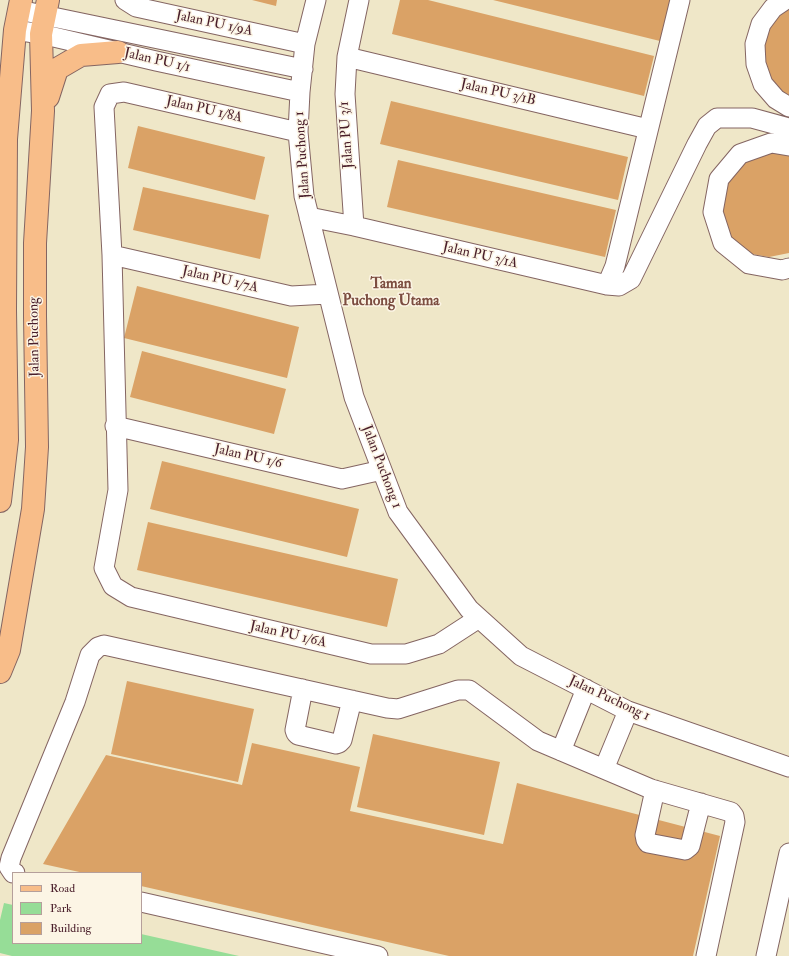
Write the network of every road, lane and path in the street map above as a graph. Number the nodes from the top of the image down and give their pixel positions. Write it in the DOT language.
graph roads {
  1 [pos="125,0"];
  2 [pos="316,0"];
  3 [pos="359,0"];
  4 [pos="680,0"];
  5 [pos="785,0"];
  6 [pos="14,15"];
  7 [pos="45,16"];
  8 [pos="305,44"];
  9 [pos="118,52"];
  10 [pos="347,57"];
  11 [pos="303,69"];
  12 [pos="300,92"];
  13 [pos="789,107"];
  14 [pos="43,111"];
  15 [pos="789,128"];
  16 [pos="648,129"];
  17 [pos="298,132"];
  18 [pos="3,139"];
  19 [pos="789,146"];
  20 [pos="309,217"];
  21 [pos="354,226"];
  22 [pos="112,255"];
  23 [pos="789,268"];
  24 [pos="607,285"];
  25 [pos="328,294"];
  26 [pos="2,310"];
  27 [pos="115,426"];
  28 [pos="382,470"];
  29 [pos="0,501"];
  30 [pos="479,618"];
  31 [pos="0,672"];
  32 [pos="304,689"];
  33 [pos="586,689"];
  34 [pos="352,700"];
  35 [pos="628,711"];
  36 [pos="561,751"];
  37 [pos="789,767"];
  38 [pos="604,769"];
  39 [pos="655,790"];
  40 [pos="701,803"];
  41 [pos="789,854"];
  42 [pos="12,872"];
  43 [pos="142,902"];
  44 [pos="378,956"];
  45 [pos="706,956"];
  46 [pos="766,956"];
  1 -- 8 [label="street, Jalan PU 1/9A"];
  2 -- 8 [label="street, Jalan Puchong 1"];
  3 -- 10 [label="street, Jalan PU 3/1"];
  4 -- 16 [label="street"];
  5 -- 13 [label="street"];
  6 -- 7 [label="street, Jalan PU 1/1"];
  6 -- 18 [label="main road"];
  7 -- 9 [label="street, Jalan PU 1/1"];
  7 -- 11 [label="street, Jalan PU 1/1"];
  7 -- 14 [label="main road, Jalan Puchong"];
  8 -- 11 [label="street, Jalan Puchong 1"];
  9 -- 12 [label="street, Jalan PU 1/1"];
  9 -- 14 [label="main road"];
  10 -- 16 [label="street, Jalan PU 3/1B"];
  10 -- 21 [label="street, Jalan PU 3/1"];
  11 -- 12 [label="street, Jalan Puchong 1"];
  12 -- 17 [label="street, Jalan Puchong 1"];
  14 -- 31 [label="main road, Jalan Puchong"];
  15 -- 24 [label="street"];
  16 -- 24 [label="street"];
  17 -- 20 [label="street, Jalan Puchong 1"];
  17 -- 22 [label="street, Jalan PU 1/8A"];
  18 -- 26 [label="main road"];
  19 -- 23 [label="street"];
  20 -- 21 [label="street"];
  20 -- 25 [label="street, Jalan Puchong 1"];
  21 -- 24 [label="street, Jalan PU 3/1A"];
  22 -- 25 [label="street, Jalan PU 1/7A"];
  22 -- 27 [label="street"];
  25 -- 28 [label="street, Jalan Puchong 1"];
  26 -- 29 [label="main road"];
  27 -- 28 [label="street, Jalan PU 1/6"];
  27 -- 30 [label="street, Jalan PU 1/6A"];
  28 -- 30 [label="street, Jalan Puchong 1"];
  30 -- 33 [label="street, Jalan Puchong 1"];
  32 -- 34 [label="street"];
  32 -- 34 [label="street"];
  32 -- 42 [label="street"];
  33 -- 35 [label="street, Jalan Puchong 1"];
  33 -- 36 [label="street"];
  34 -- 36 [label="street"];
  35 -- 37 [label="street, Jalan Puchong 1"];
  35 -- 38 [label="street"];
  36 -- 38 [label="street"];
  38 -- 39 [label="street"];
  39 -- 40 [label="street"];
  39 -- 40 [label="street"];
  40 -- 45 [label="street"];
  41 -- 46 [label="street"];
  43 -- 44 [label="street"];
}
